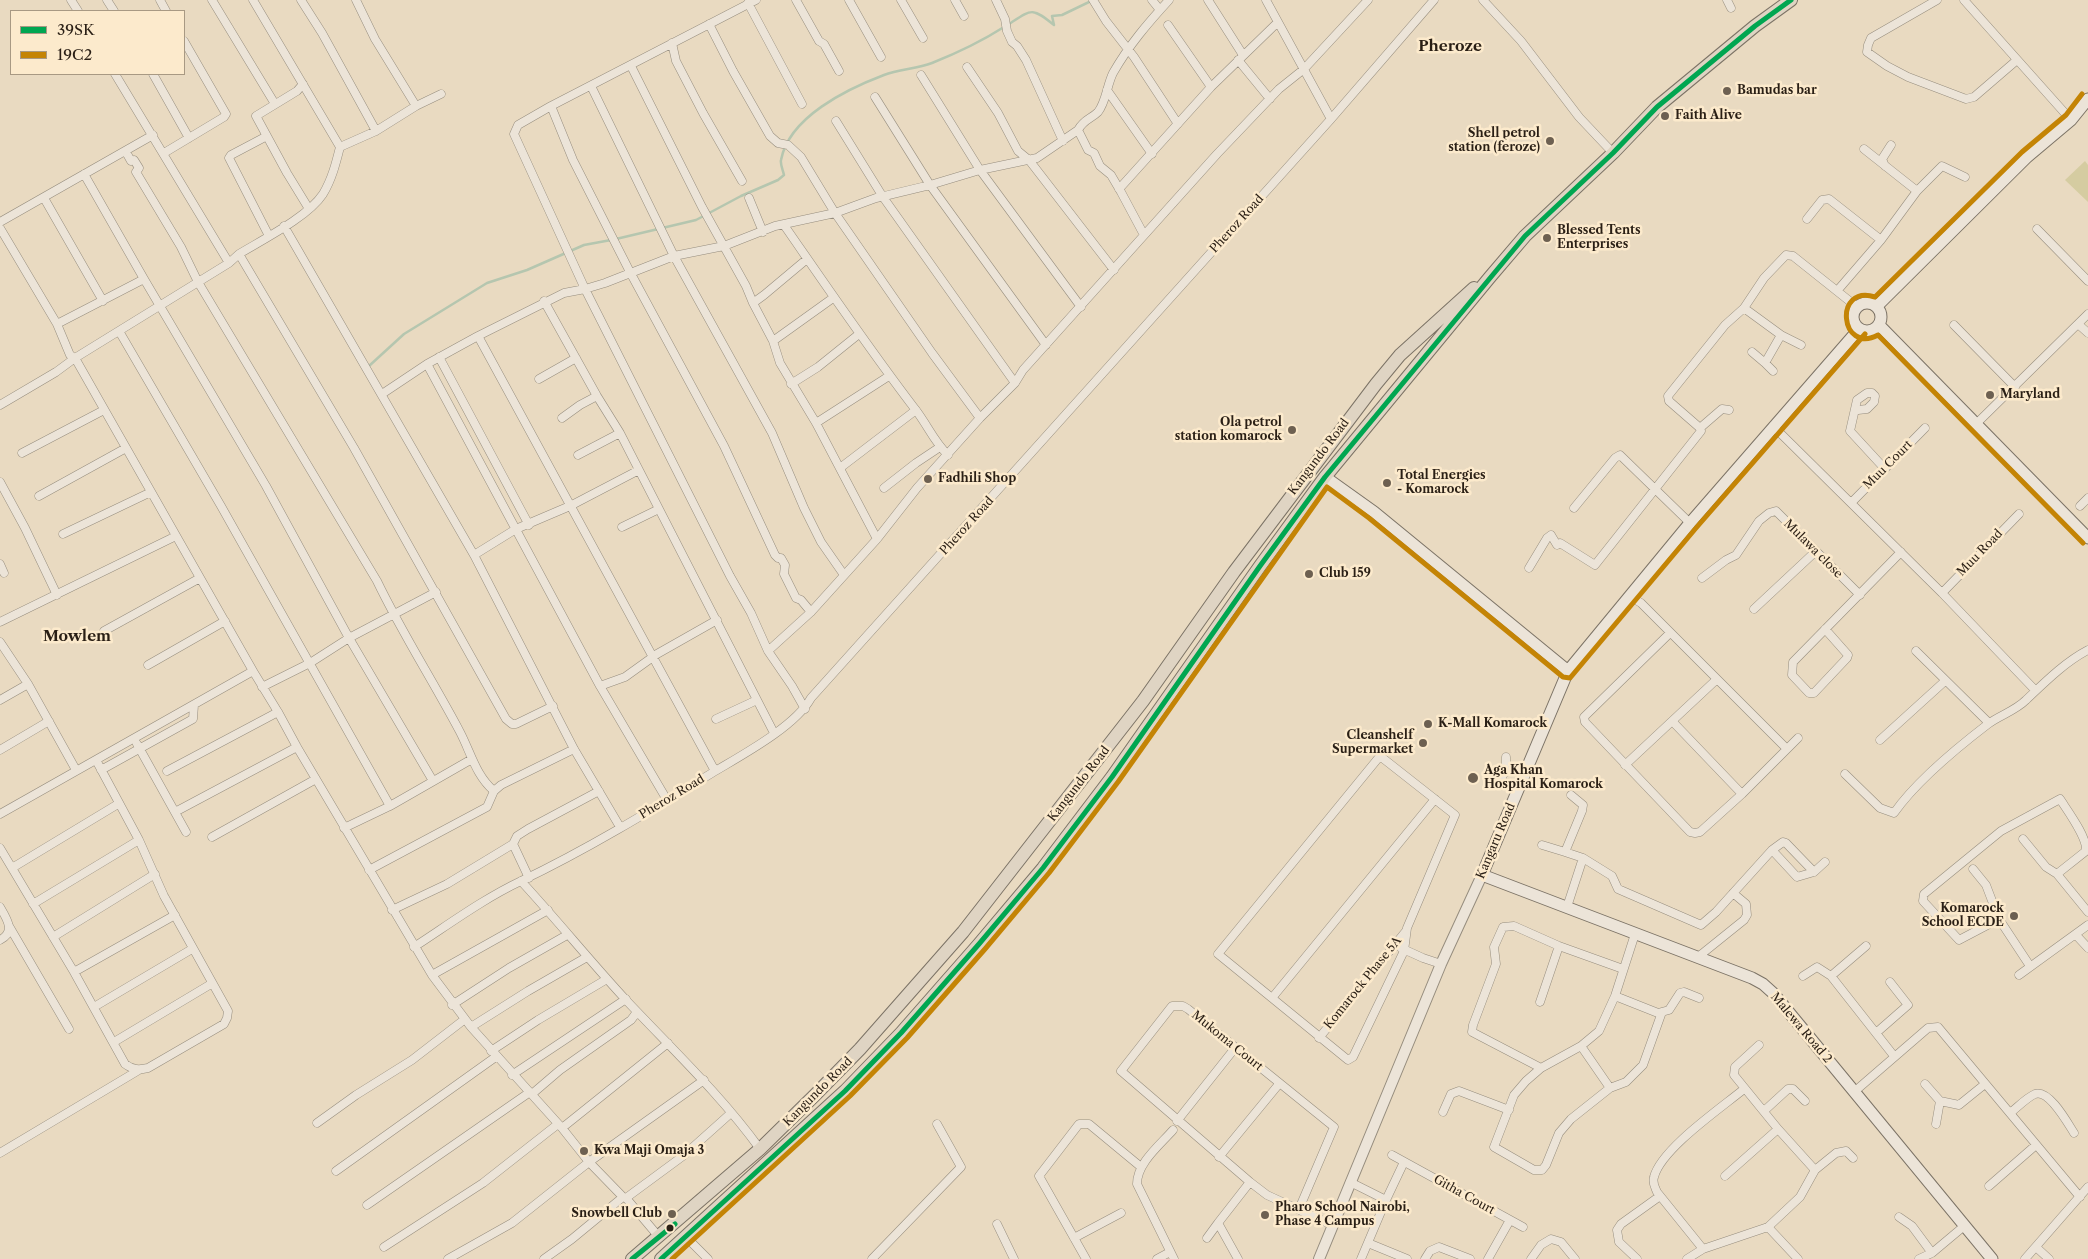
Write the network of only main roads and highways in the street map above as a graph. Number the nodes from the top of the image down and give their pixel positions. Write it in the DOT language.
graph roads {
  1 [pos="1791,0"];
  2 [pos="2088,99"];
  3 [pos="1490,277"];
  4 [pos="1877,306"];
  5 [pos="1879,325"];
  6 [pos="1859,329"];
  7 [pos="1325,477"];
  8 [pos="2088,538"];
  9 [pos="1568,671"];
  10 [pos="1482,875"];
  11 [pos="632,1259"];
  12 [pos="662,1259"];
  13 [pos="1992,1259"];
  1 -- 3 [label="highway, Kangundo Road"];
  2 -- 4 [label="main road"];
  3 -- 7 [label="highway, Kangundo Road"];
  3 -- 11 [label="highway, Kangundo Road"];
  4 -- 5 [label="main road"];
  4 -- 6 [label="main road"];
  5 -- 6 [label="main road"];
  5 -- 8 [label="main road"];
  6 -- 9 [label="main road, Kangaru Road"];
  7 -- 9 [label="main road"];
  7 -- 12 [label="highway, Kangundo Road"];
  9 -- 10 [label="main road, Kangaru Road"];
  10 -- 13 [label="main road, Malewa Road 2"];
}
